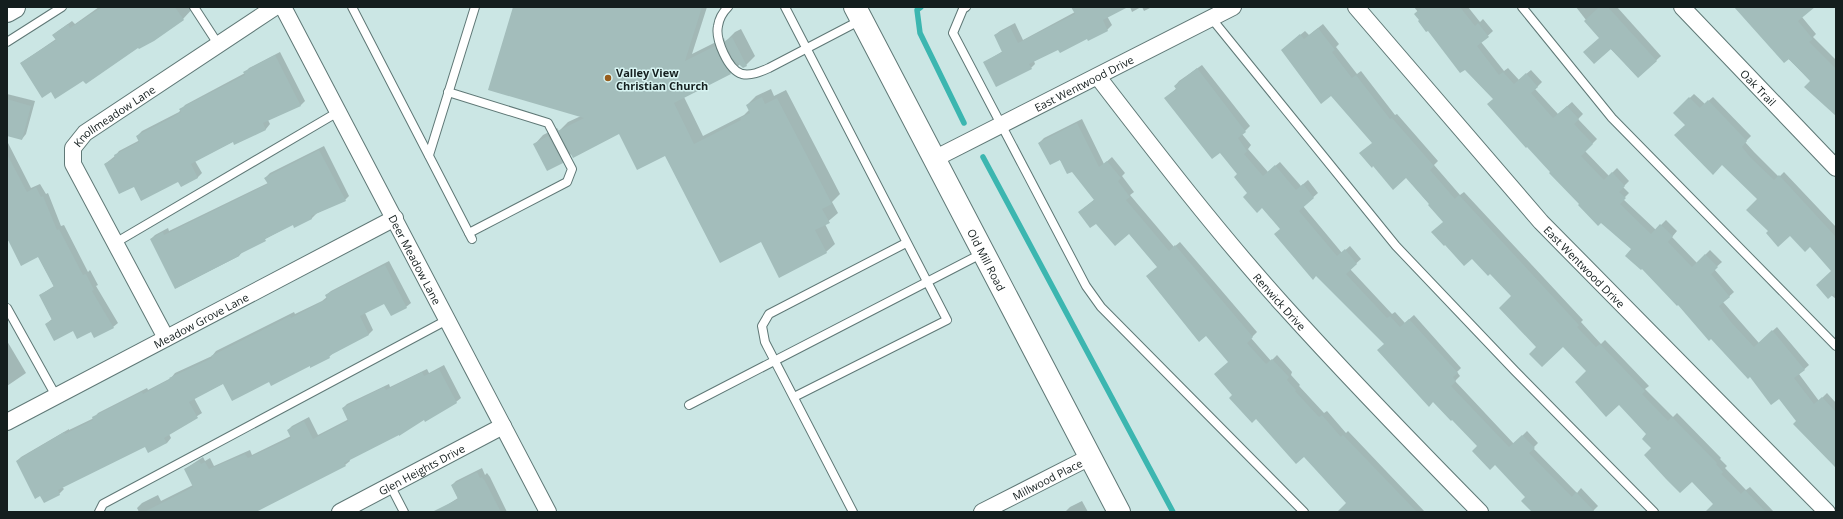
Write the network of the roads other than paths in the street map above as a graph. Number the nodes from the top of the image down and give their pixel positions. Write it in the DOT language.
graph roads {
  1 [pos="14,7"];
  2 [pos="62,7"];
  3 [pos="194,7"];
  4 [pos="275,7"];
  5 [pos="283,7"];
  6 [pos="352,7"];
  7 [pos="475,7"];
  8 [pos="728,7"];
  9 [pos="785,7"];
  10 [pos="966,7"];
  11 [pos="1234,7"];
  12 [pos="1356,7"];
  13 [pos="1522,7"];
  14 [pos="1682,7"];
  15 [pos="7,11"];
  16 [pos="858,13"];
  17 [pos="1212,19"];
  18 [pos="7,42"];
  19 [pos="218,44"];
  20 [pos="806,48"];
  21 [pos="1098,76"];
  22 [pos="448,92"];
  23 [pos="338,112"];
  24 [pos="1002,124"];
  25 [pos="429,155"];
  26 [pos="934,159"];
  27 [pos="1836,168"];
  28 [pos="395,218"];
  29 [pos="906,242"];
  30 [pos="116,243"];
  31 [pos="984,253"];
  32 [pos="926,281"];
  33 [pos="7,308"];
  34 [pos="447,320"];
  35 [pos="166,338"];
  36 [pos="1836,346"];
  37 [pos="775,360"];
  38 [pos="56,396"];
  39 [pos="794,398"];
  40 [pos="689,405"];
  41 [pos="7,422"];
  42 [pos="503,426"];
  43 [pos="1090,457"];
  44 [pos="390,485"];
  45 [pos="99,512"];
  46 [pos="340,512"];
  47 [pos="404,512"];
  48 [pos="548,512"];
  49 [pos="853,512"];
  50 [pos="982,512"];
  51 [pos="1119,512"];
  52 [pos="1304,512"];
  53 [pos="1480,512"];
  54 [pos="1654,512"];
  55 [pos="1827,512"];
  1 -- 15 [label="street"];
  2 -- 18 [label="lane"];
  3 -- 19 [label="lane"];
  4 -- 19 [label="street, Knollmeadow Lane"];
  5 -- 23 [label="street, Deer Meadow Lane"];
  6 -- 25 [label="lane"];
  7 -- 22 [label="lane"];
  8 -- 20 [label="lane"];
  9 -- 20 [label="lane"];
  10 -- 24 [label="lane"];
  11 -- 17 [label="street, East Wentwood Drive"];
  12 -- 55 [label="street, East Wentwood Drive"];
  13 -- 36 [label="lane"];
  14 -- 27 [label="street, Oak Trail"];
  16 -- 20 [label="lane"];
  16 -- 26 [label="street, Old Mill Road"];
  17 -- 21 [label="street, East Wentwood Drive"];
  17 -- 54 [label="lane"];
  19 -- 30 [label="street, Knollmeadow Lane"];
  20 -- 29 [label="lane"];
  21 -- 24 [label="street, East Wentwood Drive"];
  21 -- 53 [label="street, Renwick Drive"];
  22 -- 25 [label="lane"];
  22 -- 25 [label="lane"];
  23 -- 28 [label="street, Deer Meadow Lane"];
  23 -- 30 [label="lane"];
  24 -- 26 [label="street, East Wentwood Drive"];
  24 -- 52 [label="lane"];
  26 -- 31 [label="street, Old Mill Road"];
  28 -- 34 [label="street, Deer Meadow Lane"];
  28 -- 35 [label="street, Meadow Grove Lane"];
  29 -- 32 [label="lane"];
  29 -- 37 [label="lane"];
  30 -- 35 [label="street, Knollmeadow Lane"];
  31 -- 32 [label="lane"];
  31 -- 43 [label="street, Old Mill Road"];
  32 -- 37 [label="lane"];
  32 -- 39 [label="lane"];
  33 -- 38 [label="lane"];
  34 -- 42 [label="street, Deer Meadow Lane"];
  34 -- 45 [label="lane"];
  35 -- 38 [label="street, Meadow Grove Lane"];
  37 -- 39 [label="lane"];
  37 -- 40 [label="lane"];
  38 -- 41 [label="street, Meadow Grove Lane"];
  39 -- 49 [label="lane"];
  42 -- 44 [label="street, Glen Heights Drive"];
  42 -- 48 [label="street, Deer Meadow Lane"];
  43 -- 50 [label="street, Millwood Place"];
  43 -- 51 [label="street, Old Mill Road"];
  44 -- 46 [label="street, Glen Heights Drive"];
  44 -- 47 [label="lane"];
}
